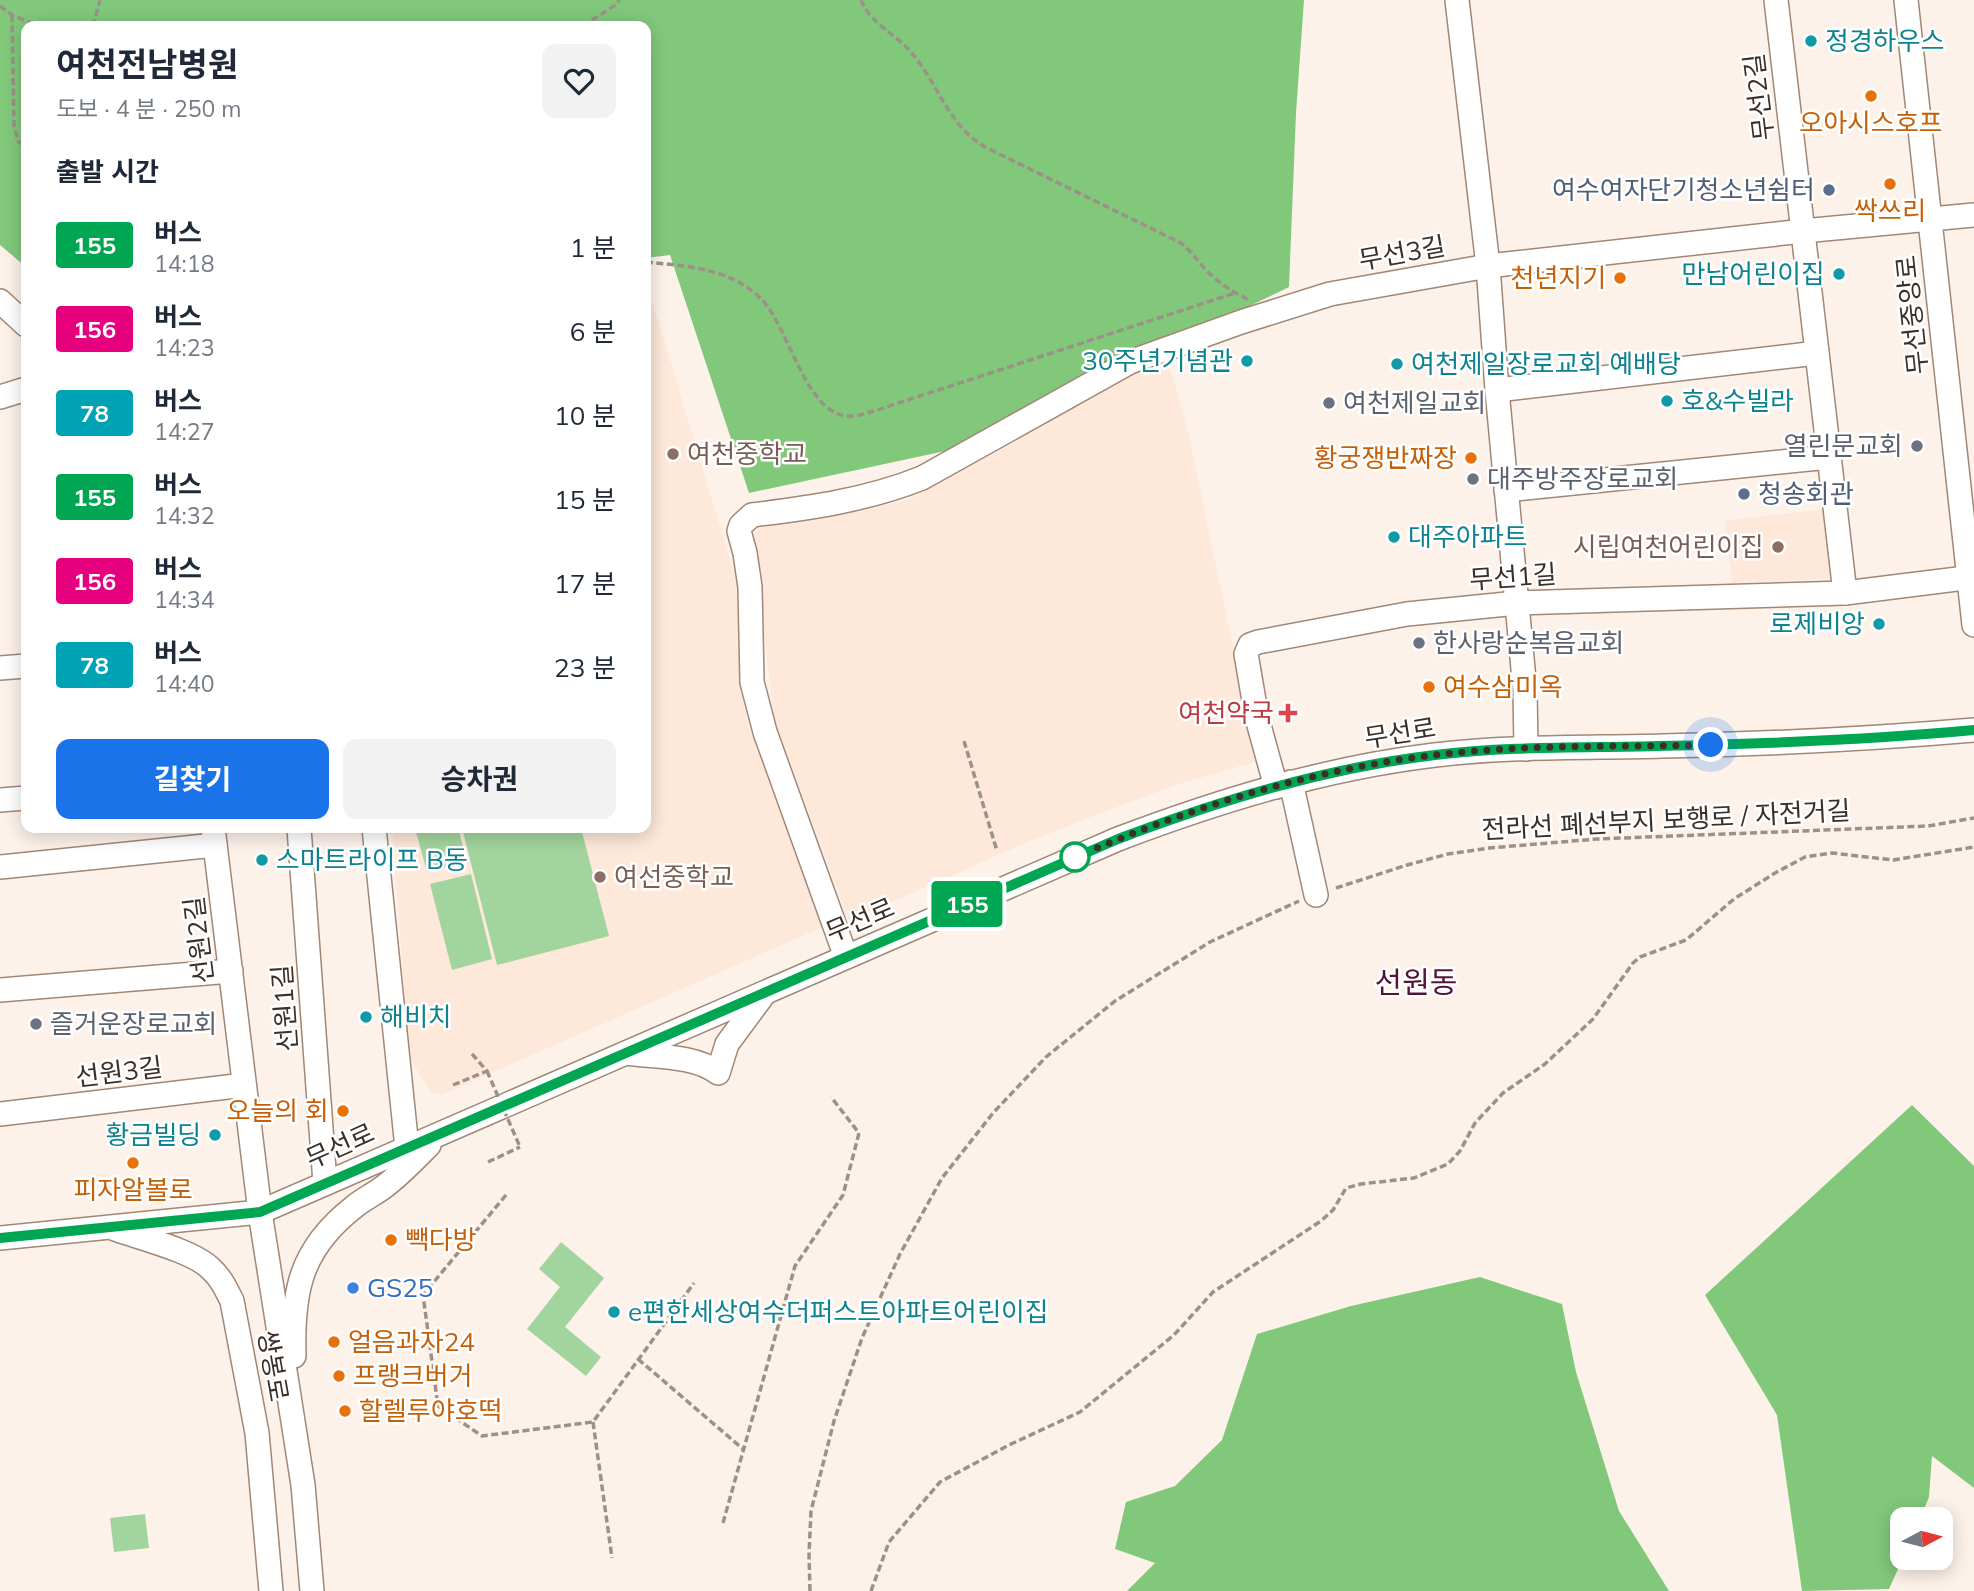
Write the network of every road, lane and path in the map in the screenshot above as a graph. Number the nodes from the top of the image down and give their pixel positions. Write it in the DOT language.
graph roads {
  1 [pos="100,0"];
  2 [pos="619,0"];
  3 [pos="861,0"];
  4 [pos="1457,0"];
  5 [pos="1776,0"];
  6 [pos="1906,0"];
  7 [pos="0,6"];
  8 [pos="12,15"];
  9 [pos="26,21"];
  10 [pos="94,21"];
  11 [pos="591,21"];
  12 [pos="21,143"];
  13 [pos="1974,215"];
  14 [pos="1930,219"];
  15 [pos="1803,230"];
  16 [pos="651,263"];
  17 [pos="1488,266"];
  18 [pos="0,301"];
  19 [pos="21,320"];
  20 [pos="1817,354"];
  21 [pos="1497,390"];
  22 [pos="21,391"];
  23 [pos="0,397"];
  24 [pos="1829,457"];
  25 [pos="1506,489"];
  26 [pos="1971,577"];
  27 [pos="1845,593"];
  28 [pos="1517,603"];
  29 [pos="1974,625"];
  30 [pos="21,666"];
  31 [pos="0,668"];
  32 [pos="1974,730"];
  33 [pos="964,741"];
  34 [pos="1526,749"];
  35 [pos="1283,785"];
  36 [pos="21,798"];
  37 [pos="0,800"];
  38 [pos="1974,818"];
  39 [pos="299,833"];
  40 [pos="375,833"];
  41 [pos="214,836"];
  42 [pos="1974,847"];
  43 [pos="997,851"];
  44 [pos="0,867"];
  45 [pos="1316,895"];
  46 [pos="846,957"];
  47 [pos="230,971"];
  48 [pos="0,990"];
  49 [pos="766,992"];
  50 [pos="626,1053"];
  51 [pos="472,1054"];
  52 [pos="487,1071"];
  53 [pos="244,1085"];
  54 [pos="453,1086"];
  55 [pos="831,1097"];
  56 [pos="0,1114"];
  57 [pos="444,1132"];
  58 [pos="407,1148"];
  59 [pos="488,1162"];
  60 [pos="326,1183"];
  61 [pos="506,1195"];
  62 [pos="260,1212"];
  63 [pos="109,1227"];
  64 [pos="0,1238"];
  65 [pos="694,1283"];
  66 [pos="638,1359"];
  67 [pos="593,1422"];
  68 [pos="744,1450"];
  69 [pos="303,1485"];
  70 [pos="723,1523"];
  71 [pos="612,1558"];
  72 [pos="271,1591"];
  73 [pos="312,1591"];
  74 [pos="810,1591"];
  75 [pos="870,1591"];
  1 -- 10 [label="path"];
  2 -- 11 [label="path"];
  3 -- 16 [label="path"];
  4 -- 17 [label="street"];
  5 -- 15 [label="street, 무선2길"];
  6 -- 14 [label="street, 무선중앙로"];
  7 -- 8 [label="path"];
  8 -- 9 [label="path"];
  8 -- 12 [label="path"];
  13 -- 14 [label="street, 무선3길"];
  14 -- 15 [label="street, 무선3길"];
  14 -- 26 [label="street, 무선중앙로"];
  15 -- 17 [label="street, 무선3길"];
  15 -- 20 [label="street, 무선2길"];
  17 -- 21 [label="street"];
  17 -- 46 [label="street, 무선3길"];
  18 -- 19 [label="street"];
  20 -- 21 [label="street"];
  20 -- 24 [label="street, 무선2길"];
  21 -- 25 [label="street"];
  22 -- 23 [label="street"];
  24 -- 25 [label="street"];
  24 -- 27 [label="street, 무선2길"];
  25 -- 28 [label="street"];
  26 -- 27 [label="street, 무선1길"];
  26 -- 29 [label="street, 무선중앙로"];
  27 -- 28 [label="street, 무선1길"];
  28 -- 34 [label="street"];
  28 -- 35 [label="street, 무선1길"];
  30 -- 31 [label="street"];
  32 -- 34 [label="street, 무선로"];
  33 -- 43 [label="path"];
  34 -- 35 [label="street, 무선로"];
  35 -- 45 [label="street, 무선1길"];
  35 -- 46 [label="street, 무선로"];
  36 -- 37 [label="street"];
  38 -- 45 [label="path, 전라선 폐선부지 보행로 / 자전거길"];
  39 -- 60 [label="street, 선원1길"];
  40 -- 58 [label="street"];
  41 -- 44 [label="street"];
  41 -- 47 [label="street, 선원2길"];
  42 -- 75 [label="path"];
  45 -- 74 [label="path, 전라선 폐선부지 보행로 / 자전거길"];
  46 -- 49 [label="street, 무선로"];
  47 -- 48 [label="street"];
  47 -- 53 [label="street, 선원2길"];
  49 -- 50 [label="street, 무선로"];
  49 -- 50 [label="street"];
  50 -- 57 [label="street, 무선로"];
  51 -- 52 [label="path"];
  52 -- 54 [label="path"];
  52 -- 59 [label="path, bridge"];
  53 -- 56 [label="street, 선원3길"];
  53 -- 62 [label="street, 선원2길"];
  55 -- 68 [label="path"];
  57 -- 58 [label="street, 무선로"];
  57 -- 69 [label="street"];
  58 -- 60 [label="street, 무선로"];
  60 -- 62 [label="street, 무선로"];
  61 -- 67 [label="path"];
  62 -- 63 [label="street, 무선로"];
  62 -- 69 [label="street, 쌍봉로"];
  63 -- 64 [label="street, 무선로"];
  63 -- 72 [label="street, 쌍봉로"];
  65 -- 66 [label="path"];
  66 -- 67 [label="path"];
  66 -- 68 [label="path"];
  67 -- 71 [label="path"];
  68 -- 70 [label="path"];
  69 -- 73 [label="street, 쌍봉로"];
}
